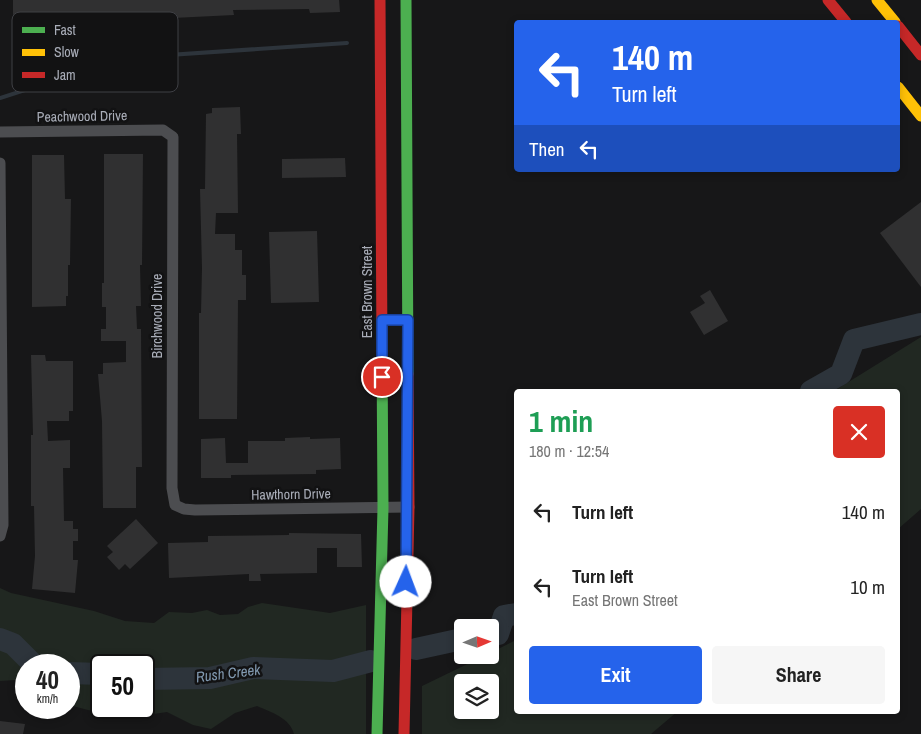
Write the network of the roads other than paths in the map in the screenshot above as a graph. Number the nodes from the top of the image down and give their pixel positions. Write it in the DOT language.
graph roads {
  1 [pos="380,0"];
  2 [pos="406,0"];
  3 [pos="828,0"];
  4 [pos="877,0"];
  5 [pos="844,20"];
  6 [pos="893,20"];
  7 [pos="900,29"];
  8 [pos="921,55"];
  9 [pos="900,90"];
  10 [pos="921,116"];
  11 [pos="163,130"];
  12 [pos="0,132"];
  13 [pos="0,163"];
  14 [pos="395,320"];
  15 [pos="175,505"];
  16 [pos="383,508"];
  17 [pos="409,508"];
  18 [pos="0,536"];
  19 [pos="377,734"];
  20 [pos="404,734"];
  1 -- 14 [label="main road, East Brown Street"];
  2 -- 14 [label="main road, East Brown Street"];
  3 -- 5 [label="main road"];
  4 -- 6 [label="main road"];
  7 -- 8 [label="main road"];
  9 -- 10 [label="main road"];
  11 -- 12 [label="street, Peachwood Drive"];
  11 -- 15 [label="street, Birchwood Drive"];
  13 -- 18 [label="street"];
  14 -- 16 [label="main road, East Brown Street"];
  14 -- 17 [label="main road, East Brown Street"];
  15 -- 16 [label="street, Hawthorn Drive"];
  16 -- 17 [label="street, Hawthorn Drive"];
  16 -- 19 [label="main road, East Brown Street"];
  17 -- 20 [label="main road, East Brown Street"];
}
